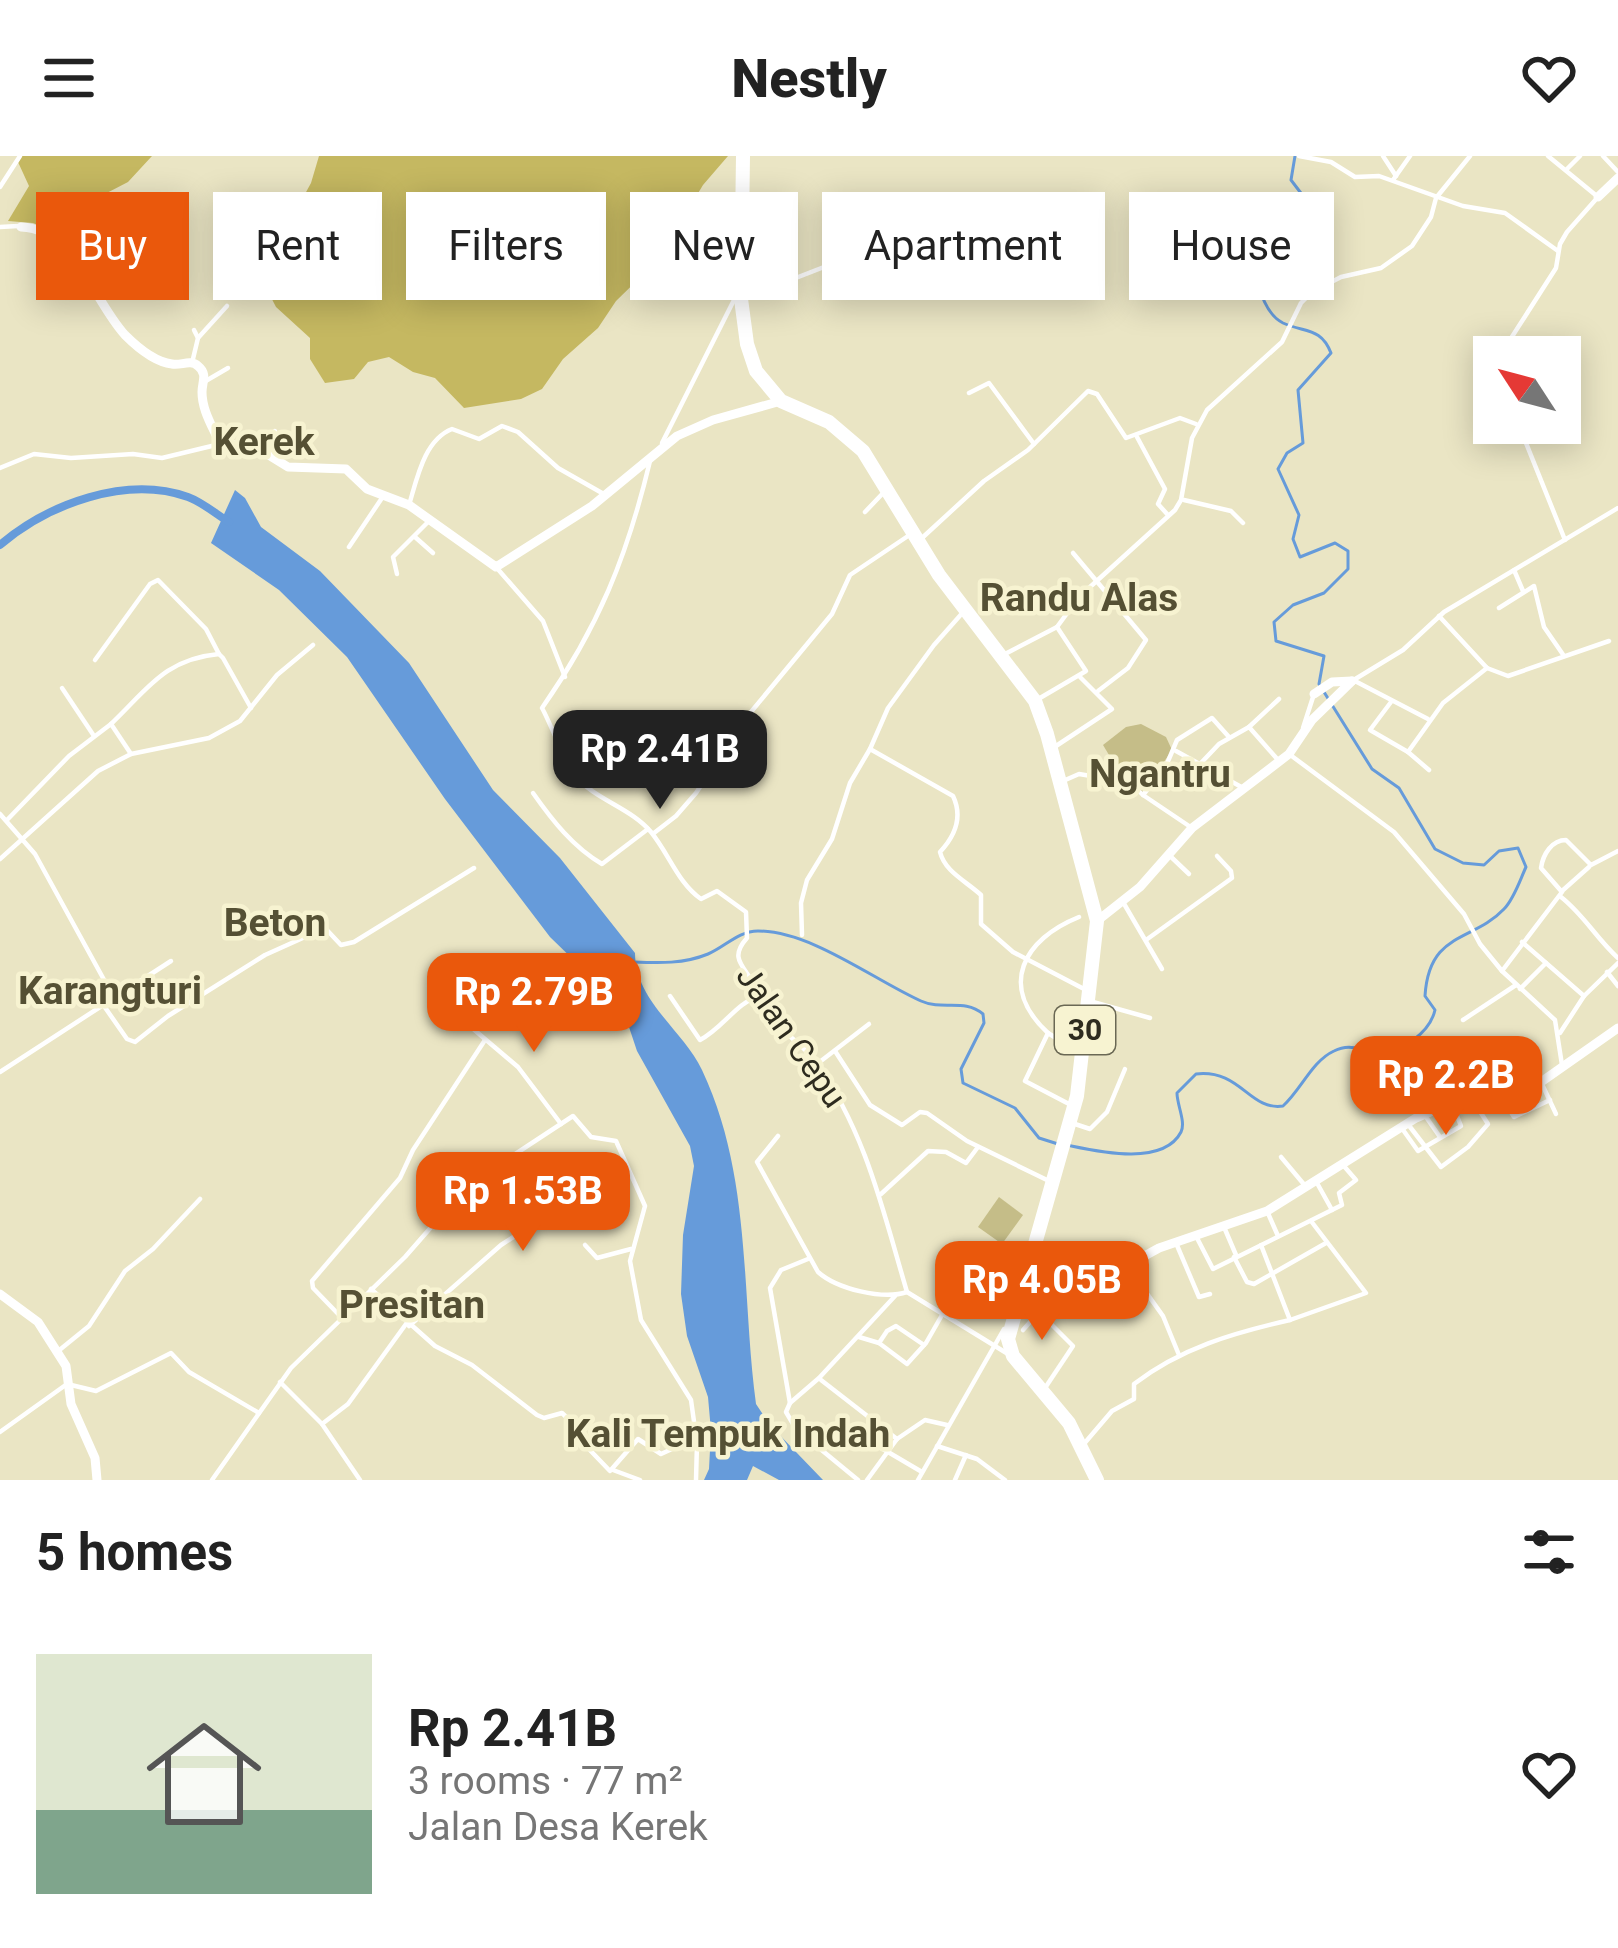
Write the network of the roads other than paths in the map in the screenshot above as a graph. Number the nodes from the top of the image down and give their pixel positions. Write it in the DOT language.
graph roads {
  1 [pos="20,156"];
  2 [pos="742,156"];
  3 [pos="1299,156"];
  4 [pos="1383,156"];
  5 [pos="1410,156"];
  6 [pos="1470,156"];
  7 [pos="1548,156"];
  8 [pos="1580,156"];
  9 [pos="1604,156"];
  10 [pos="1567,170"];
  11 [pos="1618,175"];
  12 [pos="1395,178"];
  13 [pos="0,187"];
  14 [pos="742,192"];
  15 [pos="1598,196"];
  16 [pos="1436,198"];
  17 [pos="21,226"];
  18 [pos="0,227"];
  19 [pos="1558,251"];
  20 [pos="736,300"];
  21 [pos="742,300"];
  22 [pos="227,306"];
  23 [pos="194,330"];
  24 [pos="1512,336"];
  25 [pos="198,338"];
  26 [pos="192,363"];
  27 [pos="228,368"];
  28 [pos="204,382"];
  29 [pos="969,393"];
  30 [pos="781,401"];
  31 [pos="1198,425"];
  32 [pos="275,431"];
  33 [pos="1136,434"];
  34 [pos="220,444"];
  35 [pos="1034,444"];
  36 [pos="1526,444"];
  37 [pos="660,448"];
  38 [pos="261,451"];
  39 [pos="650,460"];
  40 [pos="0,468"];
  41 [pos="885,491"];
  42 [pos="385,495"];
  43 [pos="605,496"];
  44 [pos="1181,500"];
  45 [pos="409,506"];
  46 [pos="1618,508"];
  47 [pos="865,512"];
  48 [pos="1168,515"];
  49 [pos="431,519"];
  50 [pos="1243,523"];
  51 [pos="415,537"];
  52 [pos="915,537"];
  53 [pos="1565,540"];
  54 [pos="349,547"];
  55 [pos="434,554"];
  56 [pos="1073,554"];
  57 [pos="496,567"];
  58 [pos="1514,571"];
  59 [pos="398,574"];
  60 [pos="1096,582"];
  61 [pos="1523,591"];
  62 [pos="1499,608"];
  63 [pos="966,610"];
  64 [pos="1439,616"];
  65 [pos="1057,627"];
  66 [pos="1610,641"];
  67 [pos="313,645"];
  68 [pos="219,654"];
  69 [pos="1564,656"];
  70 [pos="1002,657"];
  71 [pos="95,660"];
  72 [pos="1487,668"];
  73 [pos="565,677"];
  74 [pos="1080,677"];
  75 [pos="1353,681"];
  76 [pos="62,688"];
  77 [pos="1098,691"];
  78 [pos="1313,694"];
  79 [pos="1279,699"];
  80 [pos="1035,701"];
  81 [pos="1391,702"];
  82 [pos="251,708"];
  83 [pos="1429,720"];
  84 [pos="111,724"];
  85 [pos="1249,727"];
  86 [pos="1303,734"];
  87 [pos="94,736"];
  88 [pos="1229,737"];
  89 [pos="1051,748"];
  90 [pos="870,749"];
  91 [pos="1174,751"];
  92 [pos="1408,752"];
  93 [pos="130,754"];
  94 [pos="1289,754"];
  95 [pos="1279,761"];
  96 [pos="1200,764"];
  97 [pos="1429,770"];
  98 [pos="1060,782"];
  99 [pos="1245,789"];
  100 [pos="533,794"];
  101 [pos="1143,795"];
  102 [pos="0,814"];
  103 [pos="7,820"];
  104 [pos="1192,828"];
  105 [pos="650,831"];
  106 [pos="25,841"];
  107 [pos="1618,851"];
  108 [pos="1168,854"];
  109 [pos="1217,856"];
  110 [pos="0,859"];
  111 [pos="1592,864"];
  112 [pos="474,868"];
  113 [pos="1189,874"];
  114 [pos="1561,893"];
  115 [pos="1123,902"];
  116 [pos="1079,917"];
  117 [pos="1097,921"];
  118 [pos="802,935"];
  119 [pos="1146,940"];
  120 [pos="1522,942"];
  121 [pos="1025,959"];
  122 [pos="1618,960"];
  123 [pos="170,961"];
  124 [pos="1546,963"];
  125 [pos="1162,970"];
  126 [pos="1502,970"];
  127 [pos="1607,972"];
  128 [pos="1618,986"];
  129 [pos="1518,987"];
  130 [pos="760,995"];
  131 [pos="670,996"];
  132 [pos="1089,996"];
  133 [pos="1584,996"];
  134 [pos="114,998"];
  135 [pos="104,1006"];
  136 [pos="1150,1018"];
  137 [pos="1463,1020"];
  138 [pos="465,1022"];
  139 [pos="869,1024"];
  140 [pos="1618,1028"];
  141 [pos="1560,1033"];
  142 [pos="1048,1034"];
  143 [pos="485,1040"];
  144 [pos="836,1052"];
  145 [pos="1082,1054"];
  146 [pos="818,1064"];
  147 [pos="1563,1067"];
  148 [pos="1126,1069"];
  149 [pos="0,1072"];
  150 [pos="1541,1082"];
  151 [pos="1515,1090"];
  152 [pos="1499,1093"];
  153 [pos="1472,1100"];
  154 [pos="1550,1100"];
  155 [pos="1452,1105"];
  156 [pos="1528,1111"];
  157 [pos="1424,1114"];
  158 [pos="1556,1114"];
  159 [pos="1070,1122"];
  160 [pos="561,1124"];
  161 [pos="1404,1125"];
  162 [pos="778,1136"];
  163 [pos="1440,1137"];
  164 [pos="1424,1147"];
  165 [pos="978,1148"];
  166 [pos="1281,1157"];
  167 [pos="624,1165"];
  168 [pos="1343,1166"];
  169 [pos="1052,1183"];
  170 [pos="1312,1185"];
  171 [pos="881,1195"];
  172 [pos="200,1199"];
  173 [pos="794,1206"];
  174 [pos="1332,1210"];
  175 [pos="1267,1211"];
  176 [pos="784,1212"];
  177 [pos="1311,1221"];
  178 [pos="1224,1227"];
  179 [pos="1278,1236"];
  180 [pos="1196,1237"];
  181 [pos="1176,1243"];
  182 [pos="1326,1243"];
  183 [pos="584,1245"];
  184 [pos="1261,1245"];
  185 [pos="633,1249"];
  186 [pos="1235,1257"];
  187 [pos="808,1259"];
  188 [pos="1127,1265"];
  189 [pos="1272,1274"];
  190 [pos="371,1288"];
  191 [pos="907,1292"];
  192 [pos="0,1294"];
  193 [pos="1210,1294"];
  194 [pos="895,1296"];
  195 [pos="1017,1301"];
  196 [pos="1038,1308"];
  197 [pos="943,1315"];
  198 [pos="343,1319"];
  199 [pos="1290,1320"];
  200 [pos="408,1325"];
  201 [pos="1016,1328"];
  202 [pos="859,1337"];
  203 [pos="879,1343"];
  204 [pos="924,1345"];
  205 [pos="993,1346"];
  206 [pos="57,1352"];
  207 [pos="1179,1355"];
  208 [pos="1012,1356"];
  209 [pos="818,1378"];
  210 [pos="280,1382"];
  211 [pos="67,1384"];
  212 [pos="1044,1390"];
  213 [pos="790,1403"];
  214 [pos="259,1413"];
  215 [pos="322,1424"];
  216 [pos="947,1425"];
  217 [pos="0,1432"];
  218 [pos="897,1439"];
  219 [pos="871,1442"];
  220 [pos="697,1443"];
  221 [pos="1083,1445"];
  222 [pos="937,1446"];
  223 [pos="887,1454"];
  224 [pos="966,1455"];
  225 [pos="614,1470"];
  226 [pos="922,1472"];
  227 [pos="358,1477"];
  228 [pos="98,1480"];
  229 [pos="212,1480"];
  230 [pos="345,1480"];
  231 [pos="640,1480"];
  232 [pos="696,1480"];
  233 [pos="858,1480"];
  234 [pos="867,1480"];
  235 [pos="917,1480"];
  236 [pos="956,1480"];
  237 [pos="1005,1480"];
  238 [pos="1097,1480"];
  1 -- 13 [label="street"];
  2 -- 14 [label="highway"];
  3 -- 12 [label="street"];
  4 -- 12 [label="street"];
  5 -- 12 [label="street"];
  6 -- 16 [label="street"];
  7 -- 10 [label="street"];
  8 -- 10 [label="street"];
  9 -- 11 [label="street"];
  10 -- 15 [label="street"];
  11 -- 15 [label="street"];
  12 -- 16 [label="street"];
  15 -- 19 [label="street"];
  16 -- 19 [label="street"];
  16 -- 31 [label="street"];
  17 -- 18 [label="street"];
  17 -- 26 [label="street"];
  19 -- 24 [label="street"];
  20 -- 37 [label="street"];
  21 -- 30 [label="highway"];
  22 -- 25 [label="street"];
  23 -- 25 [label="street"];
  25 -- 26 [label="street"];
  26 -- 28 [label="street"];
  27 -- 28 [label="street"];
  28 -- 34 [label="street"];
  29 -- 35 [label="street"];
  30 -- 37 [label="street"];
  30 -- 41 [label="highway, 30"];
  31 -- 33 [label="street"];
  31 -- 44 [label="street"];
  32 -- 38 [label="street"];
  33 -- 35 [label="street"];
  33 -- 48 [label="street"];
  34 -- 38 [label="street"];
  34 -- 40 [label="street"];
  35 -- 52 [label="street"];
  36 -- 53 [label="street"];
  37 -- 39 [label="street"];
  38 -- 42 [label="street"];
  39 -- 43 [label="street"];
  39 -- 73 [label="street"];
  41 -- 47 [label="street"];
  41 -- 52 [label="highway, 30"];
  42 -- 45 [label="street"];
  42 -- 54 [label="street"];
  43 -- 45 [label="street"];
  43 -- 57 [label="street"];
  44 -- 48 [label="street"];
  44 -- 50 [label="street"];
  45 -- 49 [label="street"];
  46 -- 53 [label="street"];
  48 -- 60 [label="street"];
  49 -- 51 [label="street"];
  49 -- 57 [label="street"];
  51 -- 55 [label="street"];
  51 -- 59 [label="street"];
  52 -- 63 [label="highway, 30"];
  52 -- 105 [label="street"];
  53 -- 58 [label="street"];
  56 -- 60 [label="street"];
  57 -- 73 [label="street"];
  58 -- 61 [label="street"];
  58 -- 64 [label="street"];
  60 -- 65 [label="street"];
  60 -- 77 [label="street"];
  61 -- 62 [label="street"];
  61 -- 69 [label="street"];
  63 -- 70 [label="highway, 30"];
  63 -- 90 [label="street"];
  64 -- 72 [label="street"];
  64 -- 75 [label="street"];
  65 -- 70 [label="street"];
  65 -- 74 [label="street"];
  66 -- 69 [label="street"];
  67 -- 82 [label="street"];
  68 -- 71 [label="street"];
  68 -- 82 [label="street"];
  68 -- 84 [label="street"];
  69 -- 72 [label="street"];
  70 -- 80 [label="highway, 30"];
  72 -- 83 [label="street"];
  73 -- 105 [label="street"];
  74 -- 77 [label="street"];
  74 -- 80 [label="street"];
  75 -- 78 [label="street"];
  75 -- 81 [label="street"];
  75 -- 86 [label="street"];
  76 -- 87 [label="street"];
  77 -- 89 [label="street"];
  78 -- 86 [label="street"];
  79 -- 85 [label="street"];
  80 -- 89 [label="highway, 30"];
  81 -- 83 [label="street"];
  81 -- 92 [label="street"];
  82 -- 93 [label="street"];
  83 -- 92 [label="street"];
  84 -- 87 [label="street"];
  84 -- 93 [label="street"];
  85 -- 88 [label="street"];
  85 -- 95 [label="street"];
  86 -- 94 [label="street"];
  87 -- 103 [label="street"];
  88 -- 91 [label="street"];
  88 -- 96 [label="street"];
  89 -- 98 [label="highway, 30"];
  90 -- 118 [label="street"];
  90 -- 121 [label="street"];
  91 -- 96 [label="street"];
  91 -- 101 [label="street"];
  92 -- 97 [label="street"];
  93 -- 106 [label="street"];
  94 -- 95 [label="street"];
  94 -- 126 [label="street"];
  95 -- 99 [label="street"];
  96 -- 99 [label="street"];
  98 -- 101 [label="street"];
  98 -- 117 [label="highway, 30"];
  99 -- 104 [label="street"];
  100 -- 105 [label="street"];
  101 -- 104 [label="street"];
  102 -- 103 [label="street"];
  103 -- 106 [label="street"];
  104 -- 108 [label="street"];
  105 -- 130 [label="street, Jalan Cepu"];
  106 -- 110 [label="street"];
  106 -- 134 [label="street"];
  107 -- 111 [label="street"];
  108 -- 113 [label="street"];
  108 -- 115 [label="street"];
  109 -- 119 [label="street"];
  111 -- 114 [label="street"];
  111 -- 114 [label="street"];
  112 -- 135 [label="street"];
  114 -- 120 [label="street"];
  114 -- 122 [label="street"];
  115 -- 117 [label="street"];
  115 -- 119 [label="street"];
  116 -- 121 [label="street"];
  117 -- 132 [label="highway, 30"];
  119 -- 125 [label="street"];
  120 -- 124 [label="street"];
  120 -- 126 [label="street"];
  121 -- 132 [label="street"];
  121 -- 142 [label="street"];
  122 -- 127 [label="street"];
  123 -- 134 [label="street"];
  124 -- 129 [label="street"];
  124 -- 133 [label="street"];
  126 -- 129 [label="street"];
  127 -- 128 [label="street"];
  127 -- 133 [label="street"];
  129 -- 137 [label="street"];
  129 -- 141 [label="street"];
  130 -- 131 [label="street"];
  130 -- 146 [label="street, Jalan Cepu"];
  132 -- 136 [label="street"];
  132 -- 145 [label="highway, 30"];
  133 -- 141 [label="street"];
  134 -- 135 [label="street"];
  135 -- 149 [label="street"];
  138 -- 143 [label="street"];
  139 -- 144 [label="street"];
  140 -- 147 [label="street"];
  141 -- 147 [label="street"];
  142 -- 145 [label="street"];
  142 -- 159 [label="street"];
  143 -- 160 [label="street"];
  143 -- 198 [label="street"];
  144 -- 146 [label="street"];
  144 -- 165 [label="street"];
  145 -- 159 [label="highway, 30"];
  146 -- 171 [label="street, Jalan Cepu"];
  147 -- 150 [label="street"];
  148 -- 159 [label="street"];
  150 -- 151 [label="street"];
  150 -- 154 [label="street"];
  151 -- 152 [label="street"];
  151 -- 156 [label="street"];
  152 -- 153 [label="street"];
  152 -- 156 [label="street"];
  153 -- 155 [label="street"];
  153 -- 164 [label="street"];
  154 -- 156 [label="street"];
  154 -- 158 [label="street"];
  155 -- 157 [label="street"];
  155 -- 163 [label="street"];
  157 -- 161 [label="street"];
  157 -- 163 [label="street"];
  159 -- 169 [label="highway, 30"];
  160 -- 167 [label="street"];
  160 -- 190 [label="street"];
  161 -- 164 [label="street"];
  161 -- 168 [label="street"];
  162 -- 176 [label="street"];
  163 -- 164 [label="street"];
  165 -- 169 [label="street"];
  165 -- 171 [label="street"];
  166 -- 170 [label="street"];
  167 -- 185 [label="street"];
  167 -- 200 [label="street"];
  168 -- 170 [label="street"];
  168 -- 174 [label="street"];
  169 -- 195 [label="highway, 30"];
  170 -- 174 [label="street"];
  170 -- 175 [label="street"];
  171 -- 191 [label="street, Jalan Cepu"];
  172 -- 206 [label="street"];
  173 -- 176 [label="street"];
  174 -- 177 [label="street"];
  175 -- 178 [label="street"];
  175 -- 179 [label="street"];
  176 -- 187 [label="street"];
  177 -- 179 [label="street"];
  177 -- 182 [label="street"];
  178 -- 180 [label="street"];
  178 -- 186 [label="street"];
  179 -- 184 [label="street"];
  180 -- 181 [label="street"];
  180 -- 186 [label="street"];
  181 -- 188 [label="street"];
  181 -- 193 [label="street"];
  182 -- 189 [label="street"];
  182 -- 199 [label="street"];
  183 -- 185 [label="street"];
  184 -- 186 [label="street"];
  184 -- 189 [label="street"];
  185 -- 220 [label="street"];
  186 -- 189 [label="street"];
  187 -- 194 [label="street"];
  187 -- 213 [label="street"];
  188 -- 196 [label="street"];
  188 -- 207 [label="street"];
  189 -- 199 [label="street"];
  190 -- 198 [label="street"];
  190 -- 200 [label="street"];
  191 -- 194 [label="street"];
  191 -- 197 [label="street"];
  192 -- 206 [label="street"];
  194 -- 202 [label="street"];
  195 -- 196 [label="street"];
  195 -- 201 [label="highway, 30"];
  196 -- 201 [label="street"];
  196 -- 212 [label="street"];
  197 -- 204 [label="street"];
  197 -- 205 [label="street"];
  198 -- 210 [label="street"];
  199 -- 207 [label="street"];
  200 -- 215 [label="street"];
  200 -- 225 [label="street"];
  201 -- 205 [label="street"];
  201 -- 208 [label="highway, 30"];
  202 -- 203 [label="street"];
  202 -- 209 [label="street"];
  203 -- 204 [label="street"];
  203 -- 204 [label="street"];
  205 -- 208 [label="street"];
  205 -- 216 [label="street"];
  206 -- 211 [label="street"];
  207 -- 221 [label="street"];
  208 -- 212 [label="highway"];
  209 -- 213 [label="street"];
  209 -- 218 [label="street"];
  210 -- 214 [label="street"];
  210 -- 215 [label="street"];
  211 -- 214 [label="street"];
  211 -- 217 [label="street"];
  211 -- 228 [label="street"];
  212 -- 221 [label="highway"];
  213 -- 233 [label="street"];
  214 -- 229 [label="street"];
  215 -- 227 [label="street"];
  216 -- 218 [label="street"];
  216 -- 222 [label="street"];
  218 -- 223 [label="street"];
  219 -- 223 [label="street"];
  220 -- 225 [label="street"];
  220 -- 232 [label="street"];
  221 -- 238 [label="highway"];
  222 -- 224 [label="street"];
  222 -- 226 [label="street"];
  223 -- 226 [label="street"];
  223 -- 234 [label="street"];
  224 -- 236 [label="street"];
  224 -- 237 [label="street"];
  225 -- 231 [label="street"];
  226 -- 235 [label="street"];
  227 -- 230 [label="street"];
}
